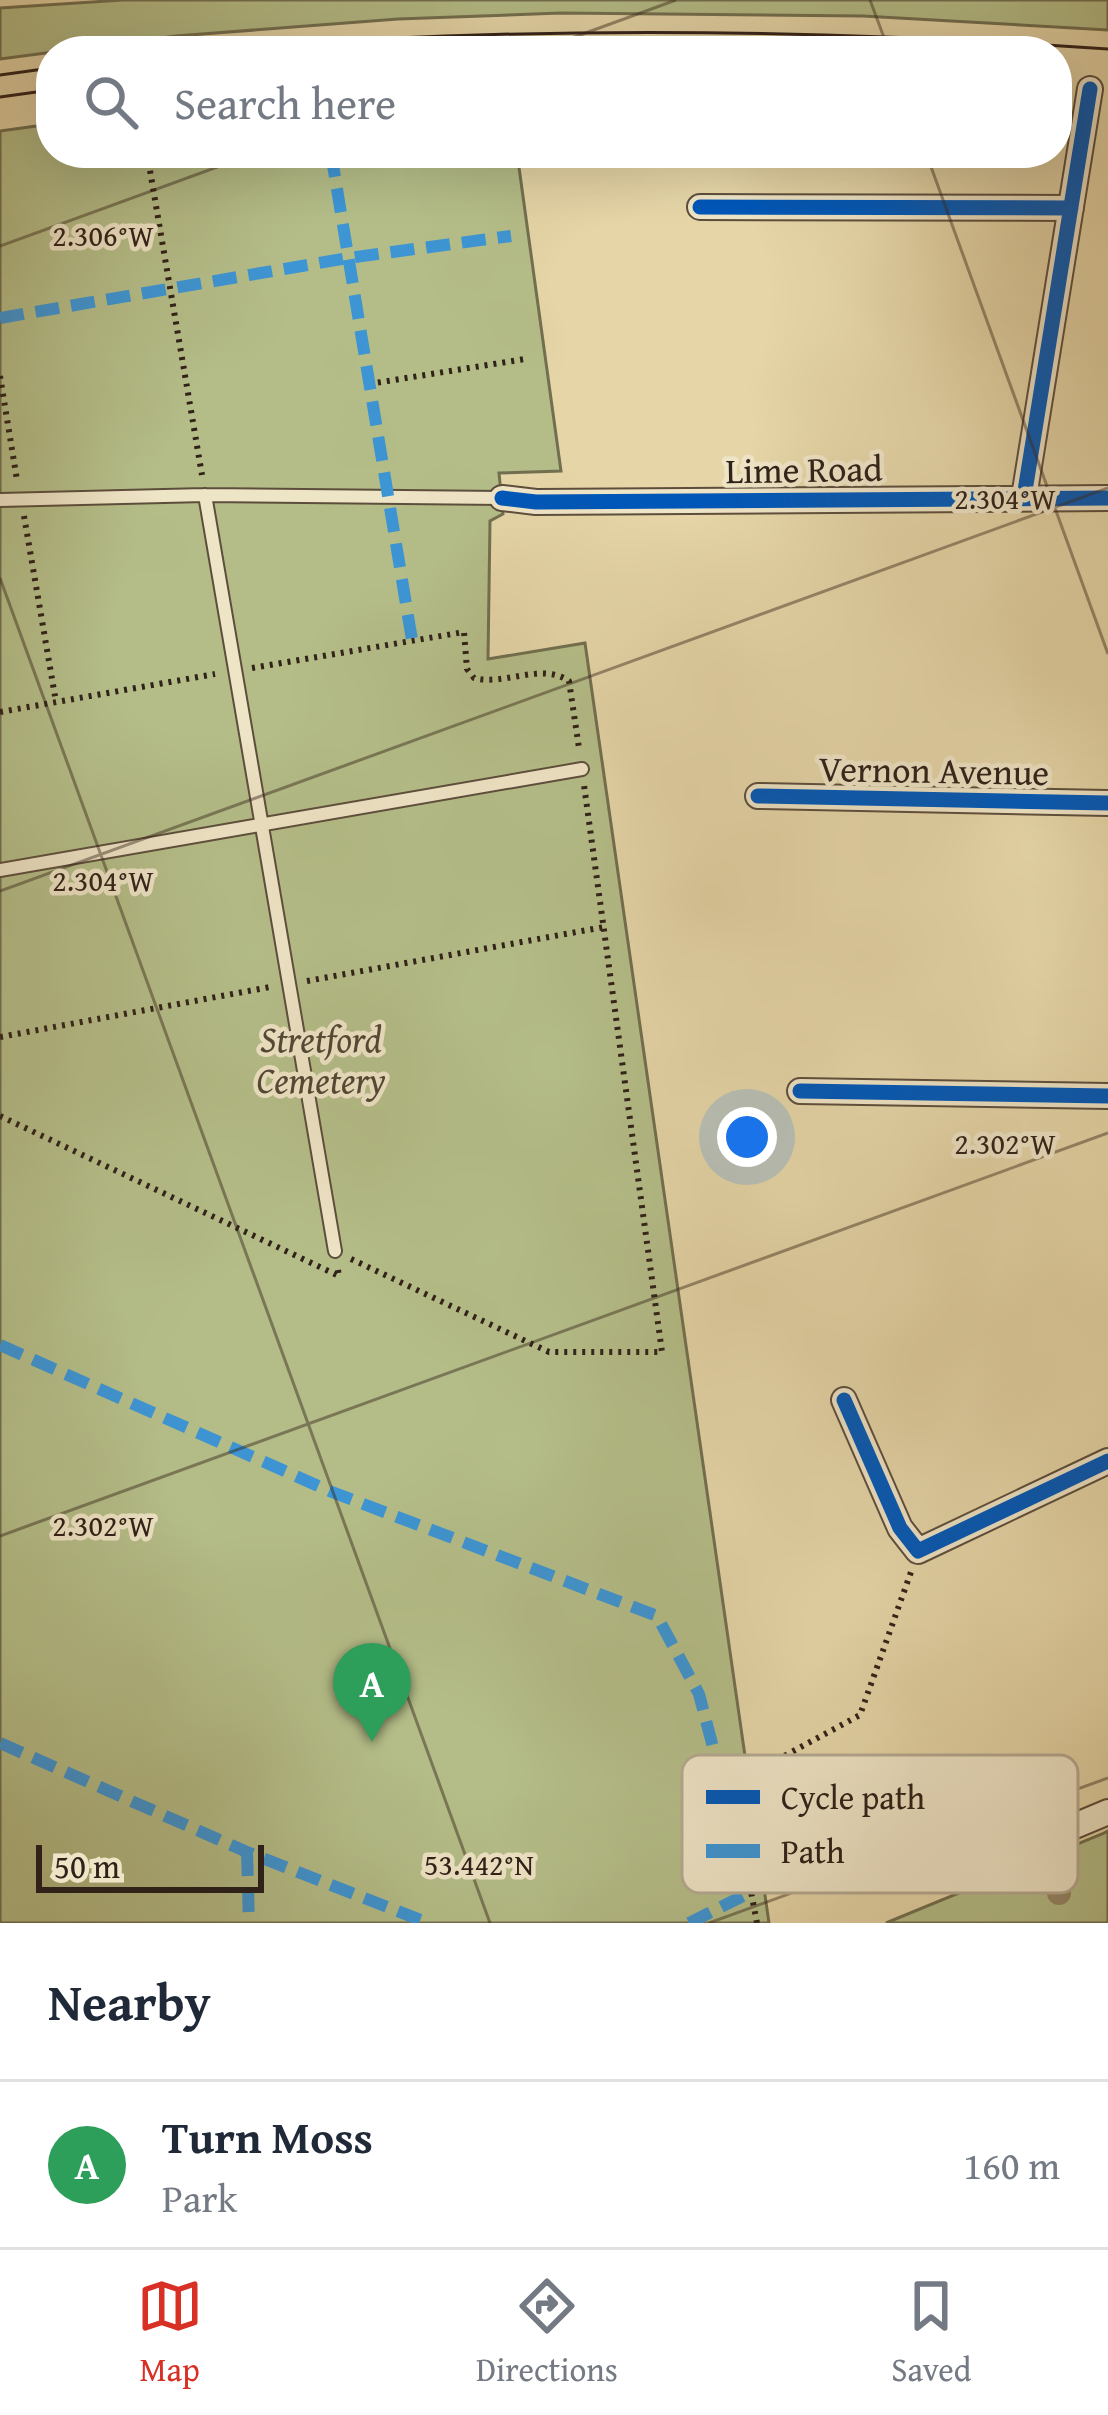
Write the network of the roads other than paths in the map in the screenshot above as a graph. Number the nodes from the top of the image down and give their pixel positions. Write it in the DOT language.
graph roads {
  1 [pos="1090,89"];
  2 [pos="700,207"];
  3 [pos="1071,208"];
  4 [pos="205,495"];
  5 [pos="1024,496"];
  6 [pos="502,498"];
  7 [pos="1108,498"];
  8 [pos="0,500"];
  9 [pos="582,769"];
  10 [pos="758,796"];
  11 [pos="1108,803"];
  12 [pos="262,825"];
  13 [pos="0,870"];
  14 [pos="800,1090"];
  15 [pos="1108,1096"];
  16 [pos="335,1251"];
  17 [pos="844,1400"];
  18 [pos="1108,1461"];
  19 [pos="1108,1812"];
  20 [pos="1078,1825"];
  1 -- 3 [label="street"];
  2 -- 3 [label="street"];
  3 -- 5 [label="street"];
  4 -- 6 [label="lane"];
  4 -- 8 [label="lane"];
  4 -- 12 [label="lane"];
  5 -- 6 [label="street, Lime Road"];
  5 -- 7 [label="street, Lime Road"];
  9 -- 12 [label="lane"];
  10 -- 11 [label="street, Vernon Avenue"];
  12 -- 13 [label="lane"];
  12 -- 16 [label="lane"];
  14 -- 15 [label="street"];
  17 -- 18 [label="street"];
  19 -- 20 [label="street"];
}
